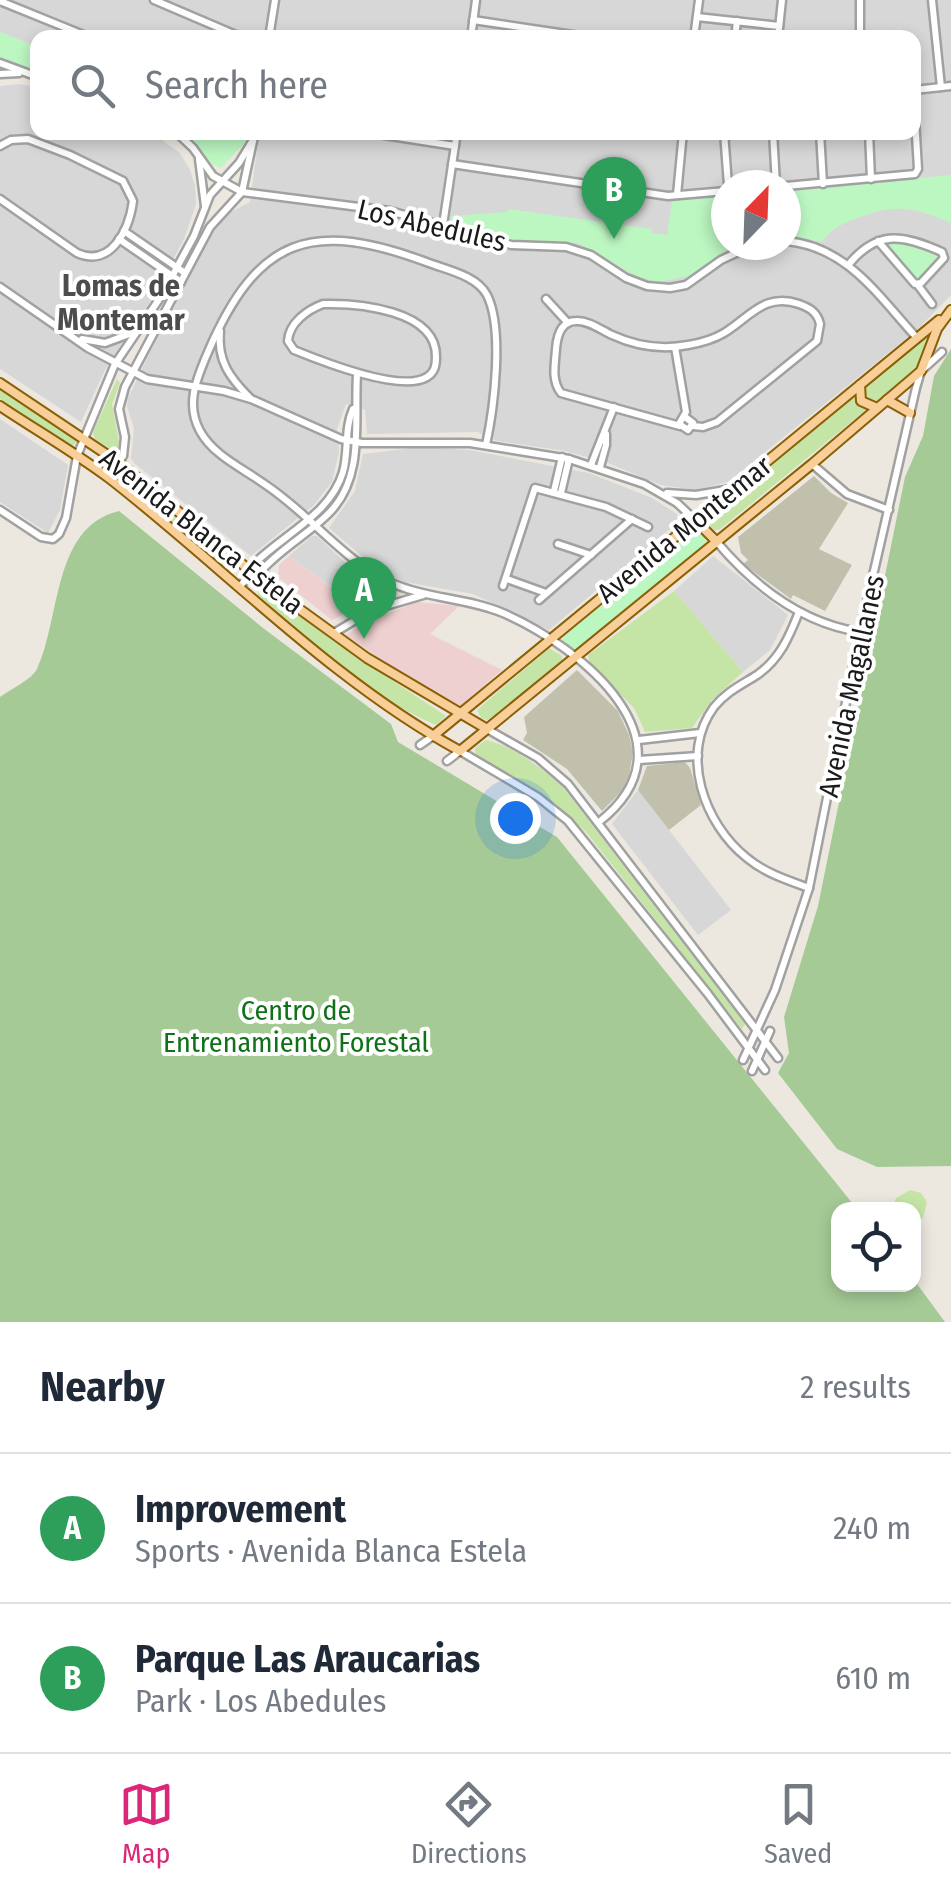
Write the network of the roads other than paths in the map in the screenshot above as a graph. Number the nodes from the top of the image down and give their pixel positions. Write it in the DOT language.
graph roads {
  1 [pos="154,0"];
  2 [pos="275,0"];
  3 [pos="476,0"];
  4 [pos="698,0"];
  5 [pos="782,0"];
  6 [pos="860,0"];
  7 [pos="932,0"];
  8 [pos="0,1"];
  9 [pos="697,17"];
  10 [pos="473,20"];
  11 [pos="736,21"];
  12 [pos="779,26"];
  13 [pos="72,30"];
  14 [pos="224,30"];
  15 [pos="270,30"];
  16 [pos="472,30"];
  17 [pos="540,30"];
  18 [pos="695,30"];
  19 [pos="735,30"];
  20 [pos="779,30"];
  21 [pos="860,30"];
  22 [pos="0,63"];
  23 [pos="25,73"];
  24 [pos="0,74"];
  25 [pos="30,75"];
  26 [pos="951,86"];
  27 [pos="941,87"];
  28 [pos="921,89"];
  29 [pos="30,140"];
  30 [pos="31,140"];
  31 [pos="183,140"];
  32 [pos="252,140"];
  33 [pos="253,140"];
  34 [pos="416,140"];
  35 [pos="456,140"];
  36 [pos="682,140"];
  37 [pos="724,140"];
  38 [pos="774,140"];
  39 [pos="821,140"];
  40 [pos="870,140"];
  41 [pos="916,140"];
  42 [pos="0,146"];
  43 [pos="455,146"];
  44 [pos="199,158"];
  45 [pos="452,164"];
  46 [pos="726,170"];
  47 [pos="775,170"];
  48 [pos="872,179"];
  49 [pos="220,181"];
  50 [pos="824,184"];
  51 [pos="801,185"];
  52 [pos="711,190"];
  53 [pos="242,192"];
  54 [pos="677,195"];
  55 [pos="0,199"];
  56 [pos="205,208"];
  57 [pos="444,225"];
  58 [pos="122,235"];
  59 [pos="878,241"];
  60 [pos="801,244"];
  61 [pos="948,255"];
  62 [pos="721,260"];
  63 [pos="850,266"];
  64 [pos="177,268"];
  65 [pos="186,273"];
  66 [pos="173,276"];
  67 [pos="181,282"];
  68 [pos="917,284"];
  69 [pos="0,287"];
  70 [pos="546,299"];
  71 [pos="932,304"];
  72 [pos="949,312"];
  73 [pos="568,323"];
  74 [pos="221,325"];
  75 [pos="137,330"];
  76 [pos="72,334"];
  77 [pos="918,338"];
  78 [pos="675,347"];
  79 [pos="942,352"];
  80 [pos="115,364"];
  81 [pos="920,371"];
  82 [pos="132,373"];
  83 [pos="357,375"];
  84 [pos="0,382"];
  85 [pos="860,385"];
  86 [pos="195,386"];
  87 [pos="251,399"];
  88 [pos="886,400"];
  89 [pos="0,406"];
  90 [pos="614,407"];
  91 [pos="877,408"];
  92 [pos="910,413"];
  93 [pos="685,417"];
  94 [pos="680,426"];
  95 [pos="693,426"];
  96 [pos="84,439"];
  97 [pos="351,440"];
  98 [pos="486,445"];
  99 [pos="77,456"];
  100 [pos="566,458"];
  101 [pos="118,462"];
  102 [pos="812,464"];
  103 [pos="596,466"];
  104 [pos="106,476"];
  105 [pos="730,490"];
  106 [pos="557,492"];
  107 [pos="661,492"];
  108 [pos="0,510"];
  109 [pos="889,510"];
  110 [pos="632,519"];
  111 [pos="694,519"];
  112 [pos="311,522"];
  113 [pos="648,527"];
  114 [pos="716,541"];
  115 [pos="558,544"];
  116 [pos="592,555"];
  117 [pos="253,572"];
  118 [pos="240,586"];
  119 [pos="398,586"];
  120 [pos="546,593"];
  121 [pos="429,595"];
  122 [pos="538,600"];
  123 [pos="396,601"];
  124 [pos="798,612"];
  125 [pos="860,632"];
  126 [pos="334,633"];
  127 [pos="550,640"];
  128 [pos="574,658"];
  129 [pos="461,714"];
  130 [pos="487,729"];
  131 [pos="700,733"];
  132 [pos="433,736"];
  133 [pos="638,740"];
  134 [pos="420,745"];
  135 [pos="460,751"];
  136 [pos="698,756"];
  137 [pos="639,760"];
  138 [pos="448,761"];
  139 [pos="599,822"];
  140 [pos="580,834"];
  141 [pos="571,842"];
  142 [pos="809,888"];
  143 [pos="770,1031"];
  144 [pos="757,1032"];
  145 [pos="765,1042"];
  146 [pos="749,1048"];
  147 [pos="778,1058"];
  148 [pos="743,1060"];
  149 [pos="757,1060"];
  150 [pos="765,1070"];
  151 [pos="752,1071"];
  1 -- 14 [label="street"];
  2 -- 15 [label="street"];
  3 -- 10 [label="street"];
  4 -- 9 [label="street"];
  5 -- 12 [label="street"];
  6 -- 21 [label="street"];
  7 -- 27 [label="street"];
  8 -- 13 [label="street"];
  9 -- 11 [label="street"];
  9 -- 18 [label="street"];
  10 -- 16 [label="street"];
  10 -- 17 [label="street"];
  11 -- 12 [label="street"];
  11 -- 19 [label="street"];
  12 -- 20 [label="street"];
  22 -- 23 [label="street"];
  23 -- 24 [label="street"];
  23 -- 25 [label="street"];
  26 -- 27 [label="street"];
  27 -- 28 [label="street"];
  29 -- 42 [label="street"];
  30 -- 58 [label="street"];
  31 -- 44 [label="street, Los Abedules"];
  32 -- 49 [label="street"];
  33 -- 53 [label="street"];
  34 -- 43 [label="street"];
  35 -- 43 [label="street"];
  36 -- 54 [label="street"];
  37 -- 46 [label="street"];
  38 -- 47 [label="street"];
  39 -- 50 [label="street"];
  40 -- 48 [label="street"];
  41 -- 48 [label="street"];
  43 -- 45 [label="street"];
  44 -- 49 [label="street, Los Abedules"];
  44 -- 56 [label="street"];
  45 -- 54 [label="street"];
  45 -- 57 [label="street"];
  48 -- 50 [label="street"];
  49 -- 53 [label="street, Los Abedules"];
  49 -- 56 [label="street"];
  50 -- 51 [label="street"];
  52 -- 54 [label="street"];
  53 -- 57 [label="street, Los Abedules"];
  53 -- 65 [label="street"];
  55 -- 58 [label="street"];
  56 -- 64 [label="street"];
  57 -- 62 [label="street, Los Abedules"];
  58 -- 64 [label="street"];
  58 -- 66 [label="street"];
  59 -- 61 [label="street"];
  59 -- 63 [label="street"];
  59 -- 68 [label="street"];
  60 -- 63 [label="street"];
  61 -- 68 [label="street"];
  63 -- 77 [label="street"];
  64 -- 65 [label="street"];
  64 -- 66 [label="street"];
  65 -- 67 [label="street"];
  66 -- 67 [label="street"];
  66 -- 75 [label="street"];
  67 -- 82 [label="street"];
  68 -- 71 [label="street"];
  69 -- 76 [label="street"];
  70 -- 73 [label="street"];
  72 -- 77 [label="main road, Avenida Montemar"];
  72 -- 81 [label="main road, Avenida Magallanes"];
  73 -- 78 [label="street"];
  73 -- 90 [label="street"];
  74 -- 86 [label="street"];
  74 -- 87 [label="street"];
  74 -- 98 [label="street"];
  75 -- 76 [label="street"];
  75 -- 80 [label="street"];
  76 -- 80 [label="street"];
  77 -- 85 [label="main road, Avenida Montemar"];
  78 -- 93 [label="street"];
  78 -- 95 [label="street"];
  79 -- 81 [label="street"];
  80 -- 82 [label="street"];
  80 -- 96 [label="street"];
  81 -- 88 [label="main road, Avenida Montemar"];
  81 -- 92 [label="street, Avenida Magallanes"];
  82 -- 86 [label="street"];
  82 -- 101 [label="street"];
  83 -- 83 [label="street"];
  83 -- 97 [label="street"];
  84 -- 96 [label="main road, Avenida Blanca Estela"];
  85 -- 91 [label="main road"];
  85 -- 105 [label="main road, Avenida Montemar"];
  86 -- 87 [label="street"];
  86 -- 112 [label="street"];
  87 -- 97 [label="street"];
  88 -- 91 [label="main road, Avenida Montemar"];
  88 -- 92 [label="main road"];
  89 -- 99 [label="main road, Avenida Blanca Estela"];
  90 -- 94 [label="street"];
  90 -- 103 [label="street"];
  91 -- 102 [label="main road, Avenida Montemar"];
  92 -- 109 [label="street, Avenida Magallanes"];
  93 -- 94 [label="street"];
  93 -- 95 [label="street"];
  94 -- 95 [label="street"];
  96 -- 99 [label="street"];
  96 -- 101 [label="main road, Avenida Blanca Estela"];
  97 -- 98 [label="street"];
  97 -- 112 [label="street"];
  98 -- 100 [label="street"];
  99 -- 104 [label="main road, Avenida Blanca Estela"];
  99 -- 108 [label="street"];
  100 -- 103 [label="street"];
  100 -- 106 [label="street"];
  101 -- 104 [label="street"];
  101 -- 117 [label="main road, Avenida Blanca Estela"];
  102 -- 109 [label="street"];
  102 -- 114 [label="main road, Avenida Montemar"];
  103 -- 107 [label="street"];
  104 -- 118 [label="main road, Avenida Blanca Estela"];
  105 -- 107 [label="street"];
  105 -- 111 [label="main road, Avenida Montemar"];
  106 -- 110 [label="street"];
  106 -- 120 [label="street"];
  107 -- 111 [label="street"];
  109 -- 125 [label="street, Avenida Magallanes"];
  110 -- 113 [label="street"];
  110 -- 116 [label="street"];
  111 -- 114 [label="main road"];
  111 -- 127 [label="main road, Avenida Montemar"];
  112 -- 117 [label="street"];
  112 -- 119 [label="street"];
  114 -- 124 [label="street"];
  114 -- 128 [label="main road, Avenida Montemar"];
  115 -- 116 [label="street"];
  116 -- 120 [label="street"];
  117 -- 118 [label="street"];
  117 -- 126 [label="main road, Avenida Blanca Estela"];
  118 -- 132 [label="main road, Avenida Blanca Estela"];
  119 -- 121 [label="street"];
  119 -- 123 [label="street"];
  120 -- 122 [label="street"];
  121 -- 123 [label="street"];
  121 -- 127 [label="street"];
  123 -- 126 [label="street"];
  124 -- 125 [label="street"];
  124 -- 131 [label="street"];
  125 -- 142 [label="street, Avenida Magallanes"];
  126 -- 129 [label="main road, Avenida Blanca Estela"];
  127 -- 128 [label="street"];
  127 -- 129 [label="main road, Avenida Montemar"];
  128 -- 130 [label="main road, Avenida Montemar"];
  128 -- 133 [label="street"];
  129 -- 130 [label="main road, Avenida Blanca Estela"];
  129 -- 132 [label="main road, Avenida Montemar"];
  130 -- 135 [label="main road, Avenida Montemar"];
  130 -- 139 [label="street, Avenida Blanca Estela"];
  131 -- 133 [label="street"];
  131 -- 136 [label="street"];
  132 -- 134 [label="street, Avenida Montemar"];
  132 -- 135 [label="main road, Avenida Blanca Estela"];
  133 -- 137 [label="street"];
  135 -- 138 [label="street, Avenida Montemar"];
  135 -- 140 [label="street, Avenida Blanca Estela"];
  136 -- 137 [label="street"];
  136 -- 142 [label="street"];
  137 -- 139 [label="street"];
  139 -- 144 [label="street, Avenida Blanca Estela"];
  140 -- 141 [label="street"];
  140 -- 146 [label="street, Avenida Blanca Estela"];
  142 -- 144 [label="street, Avenida Magallanes"];
  143 -- 145 [label="street"];
  144 -- 145 [label="street, Avenida Blanca Estela"];
  144 -- 146 [label="street, Avenida Magallanes"];
  145 -- 147 [label="street, Avenida Blanca Estela"];
  145 -- 149 [label="street"];
  146 -- 148 [label="street, Avenida Magallanes"];
  146 -- 149 [label="street, Avenida Blanca Estela"];
  149 -- 150 [label="street, Avenida Blanca Estela"];
  149 -- 151 [label="street"];
}
